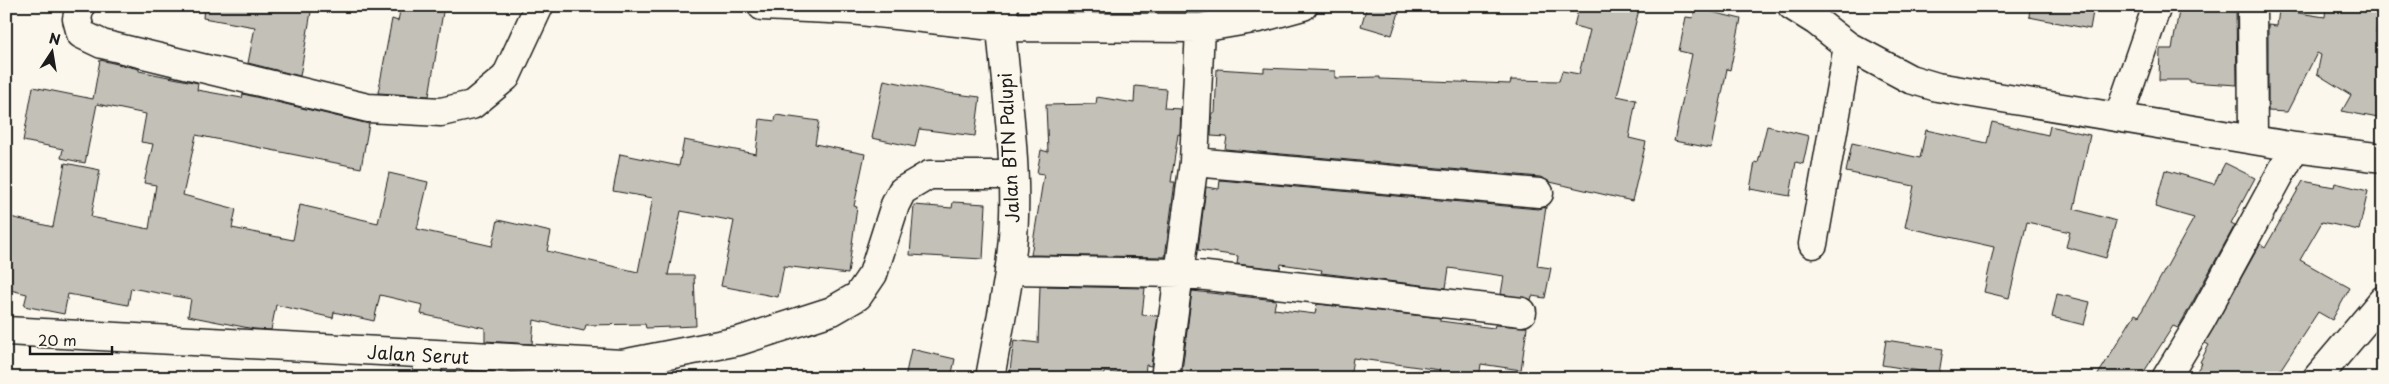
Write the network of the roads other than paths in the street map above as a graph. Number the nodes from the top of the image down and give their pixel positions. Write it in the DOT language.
graph roads {
  1 [pos="80,6"];
  2 [pos="539,6"];
  3 [pos="762,6"];
  4 [pos="1302,6"];
  5 [pos="1792,6"];
  6 [pos="2157,6"];
  7 [pos="2252,6"];
  8 [pos="1002,17"];
  9 [pos="1200,28"];
  10 [pos="1848,46"];
  11 [pos="2119,116"];
  12 [pos="2253,139"];
  13 [pos="2295,147"];
  14 [pos="2383,158"];
  15 [pos="1194,162"];
  16 [pos="1013,175"];
  17 [pos="1539,193"];
  18 [pos="1813,244"];
  19 [pos="1010,270"];
  20 [pos="1180,273"];
  21 [pos="2383,300"];
  22 [pos="1522,312"];
  23 [pos="6,331"];
  24 [pos="428,366"];
  25 [pos="990,378"];
  26 [pos="1165,378"];
  27 [pos="2166,378"];
  28 [pos="2317,378"];
  1 -- 2 [label="street"];
  3 -- 8 [label="street"];
  4 -- 9 [label="street"];
  5 -- 10 [label="street"];
  6 -- 11 [label="street"];
  7 -- 12 [label="street"];
  8 -- 9 [label="street"];
  8 -- 16 [label="street, Jalan BTN Palupi"];
  9 -- 15 [label="street"];
  10 -- 11 [label="street"];
  10 -- 18 [label="street"];
  11 -- 12 [label="street"];
  12 -- 13 [label="street"];
  13 -- 14 [label="street"];
  13 -- 27 [label="street"];
  15 -- 17 [label="street"];
  15 -- 20 [label="street"];
  16 -- 19 [label="street, Jalan BTN Palupi"];
  16 -- 24 [label="street, Jalan Serut"];
  19 -- 20 [label="street"];
  19 -- 25 [label="street, Jalan BTN Palupi"];
  20 -- 22 [label="street"];
  20 -- 26 [label="street"];
  21 -- 28 [label="street"];
  23 -- 24 [label="street, Jalan Serut"];
}
